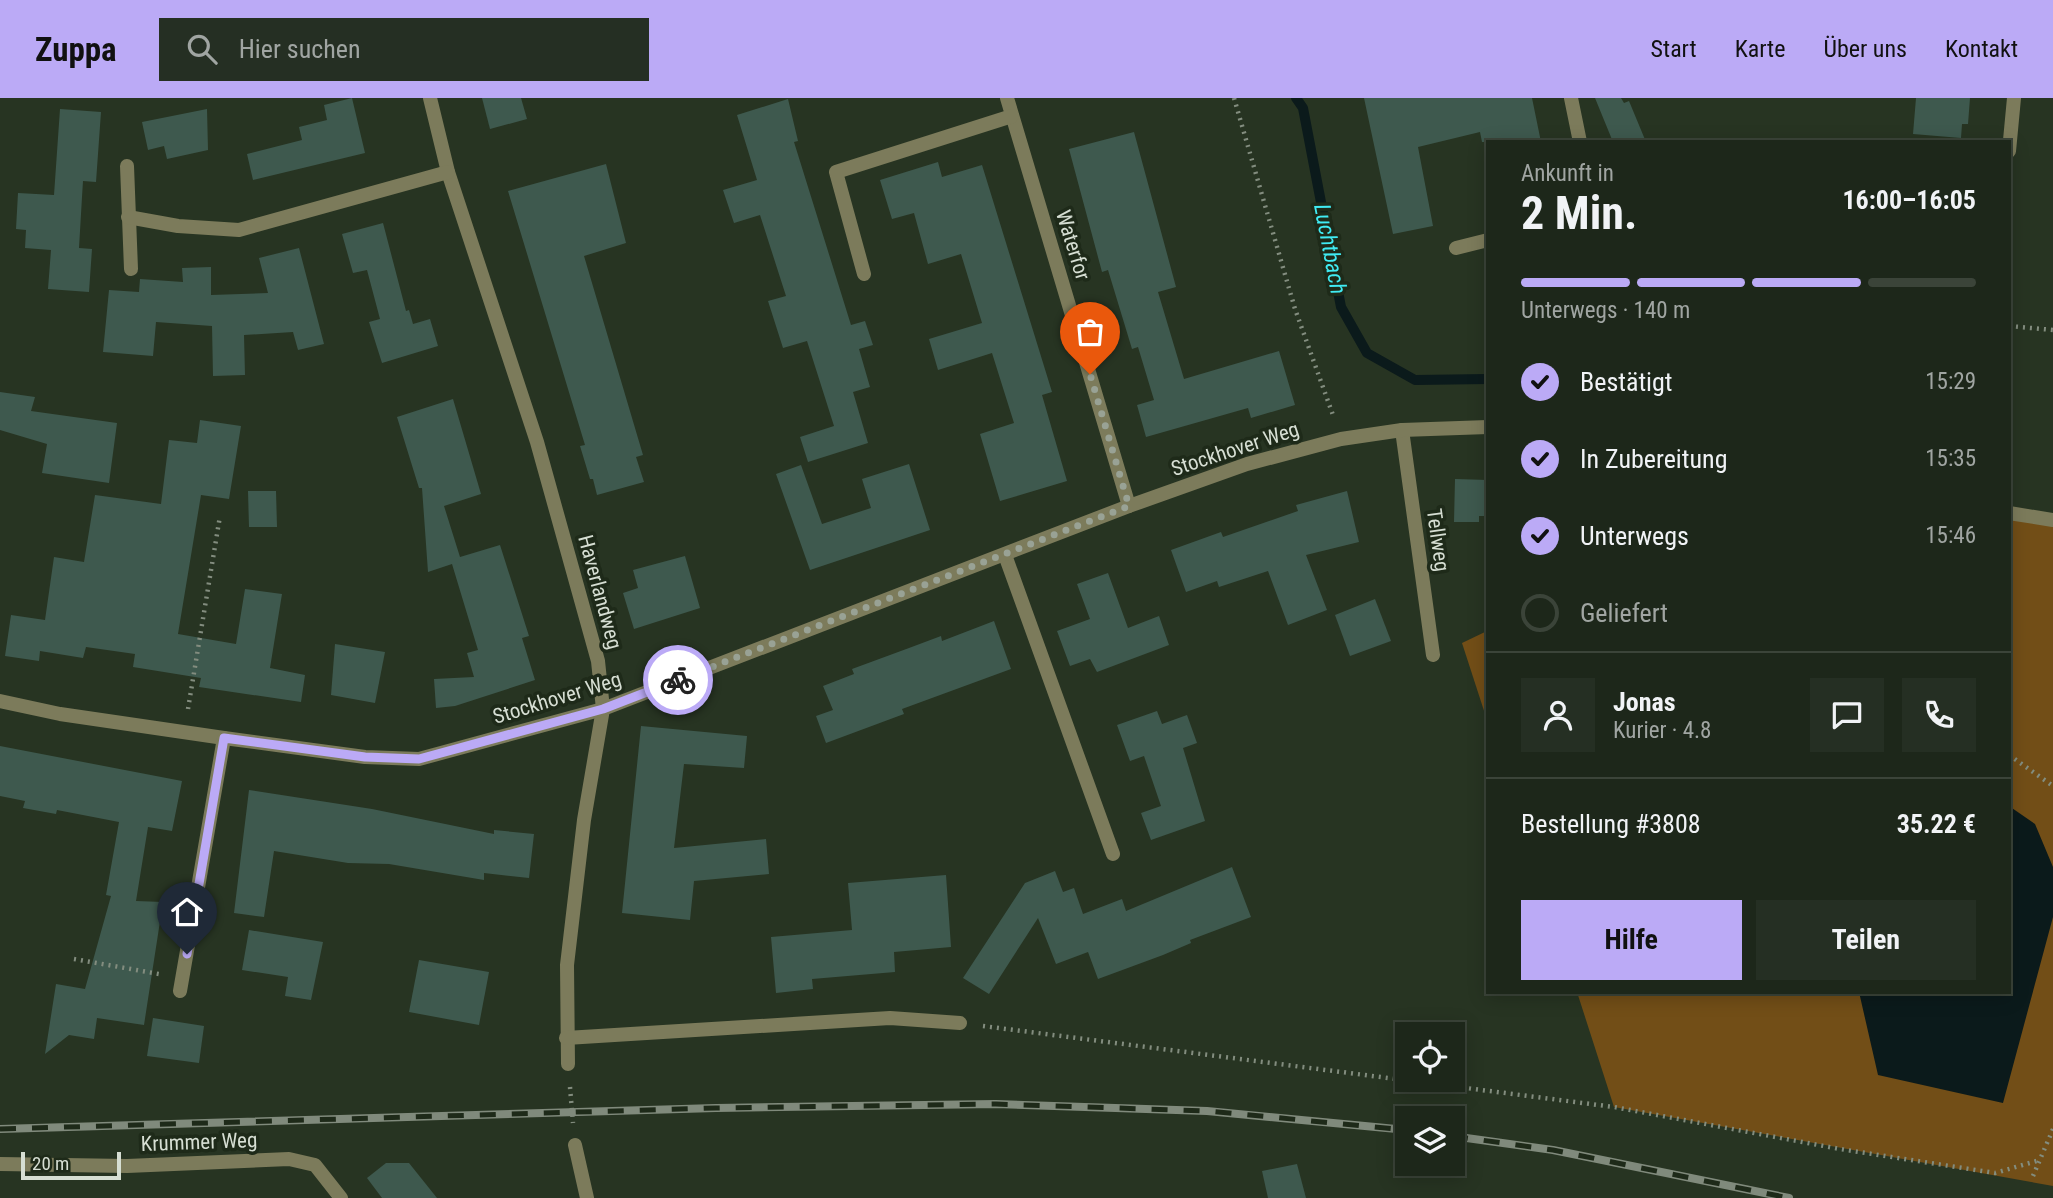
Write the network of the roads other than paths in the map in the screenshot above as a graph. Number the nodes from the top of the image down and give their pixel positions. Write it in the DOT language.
graph roads {
  1 [pos="430,98"];
  2 [pos="1007,98"];
  3 [pos="1571,98"];
  4 [pos="2014,98"];
  5 [pos="1013,116"];
  6 [pos="1580,140"];
  7 [pos="2010,140"];
  8 [pos="127,166"];
  9 [pos="448,172"];
  10 [pos="128,217"];
  11 [pos="1486,240"];
  12 [pos="1456,248"];
  13 [pos="131,269"];
  14 [pos="864,274"];
  15 [pos="1486,427"];
  16 [pos="1402,430"];
  17 [pos="1129,506"];
  18 [pos="2011,513"];
  19 [pos="2053,520"];
  20 [pos="1005,555"];
  21 [pos="1433,655"];
  22 [pos="0,701"];
  23 [pos="603,709"];
  24 [pos="224,738"];
  25 [pos="1113,854"];
  26 [pos="181,985"];
  27 [pos="960,1023"];
  28 [pos="566,1038"];
  29 [pos="568,1064"];
  30 [pos="575,1145"];
  31 [pos="0,1164"];
  32 [pos="341,1198"];
  33 [pos="587,1198"];
  1 -- 9 [label="street, Haverlandweg"];
  2 -- 5 [label="street, Waterfor"];
  3 -- 6 [label="street"];
  4 -- 7 [label="street"];
  5 -- 14 [label="street"];
  5 -- 17 [label="street, Waterfor"];
  8 -- 10 [label="street"];
  9 -- 10 [label="street"];
  9 -- 23 [label="street, Haverlandweg"];
  10 -- 13 [label="street"];
  11 -- 12 [label="street"];
  15 -- 16 [label="street, Stockhover Weg"];
  16 -- 17 [label="street, Stockhover Weg"];
  16 -- 21 [label="street, Tellweg"];
  17 -- 20 [label="street, Stockhover Weg"];
  18 -- 19 [label="street"];
  20 -- 23 [label="street, Stockhover Weg"];
  20 -- 25 [label="street"];
  22 -- 24 [label="street, Stockhover Weg"];
  23 -- 24 [label="street, Stockhover Weg"];
  23 -- 28 [label="street, Haverlandweg"];
  24 -- 26 [label="street"];
  27 -- 28 [label="street"];
  28 -- 29 [label="street, Haverlandweg"];
  30 -- 33 [label="street"];
  31 -- 32 [label="street, Krummer Weg"];
}
